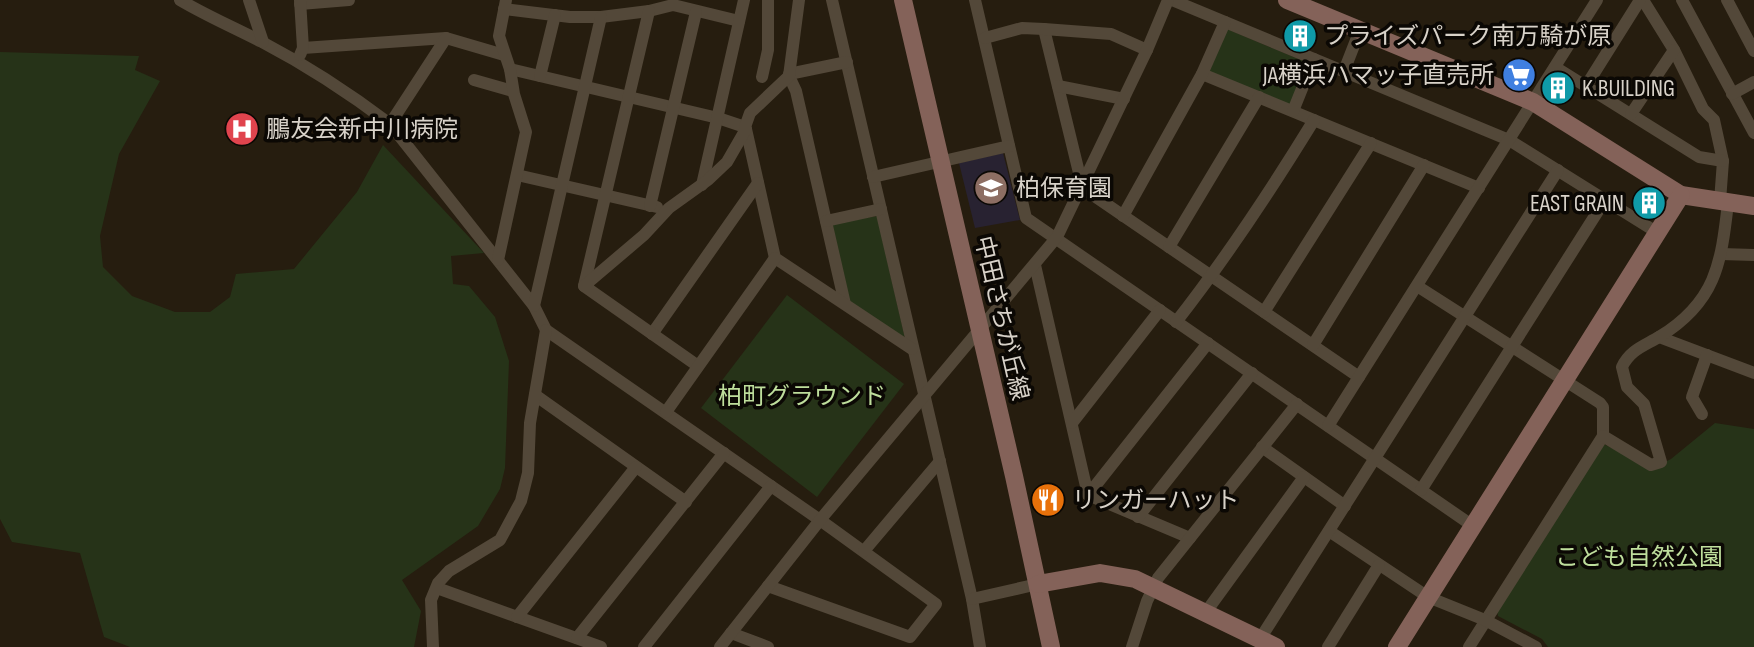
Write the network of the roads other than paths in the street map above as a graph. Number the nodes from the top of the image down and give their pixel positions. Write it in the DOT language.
graph roads {
  1 [pos="180,0"];
  2 [pos="249,0"];
  3 [pos="349,0"];
  4 [pos="744,0"];
  5 [pos="768,0"];
  6 [pos="798,0"];
  7 [pos="832,0"];
  8 [pos="903,0"];
  9 [pos="975,0"];
  10 [pos="1170,0"];
  11 [pos="1287,0"];
  12 [pos="1597,0"];
  13 [pos="1642,0"];
  14 [pos="1682,0"];
  15 [pos="1727,0"];
  16 [pos="300,2"];
  17 [pos="671,3"];
  18 [pos="505,5"];
  19 [pos="649,11"];
  20 [pos="696,12"];
  21 [pos="555,15"];
  22 [pos="601,17"];
  23 [pos="739,20"];
  24 [pos="1225,22"];
  25 [pos="1044,29"];
  26 [pos="1360,30"];
  27 [pos="446,38"];
  28 [pos="985,38"];
  29 [pos="262,43"];
  30 [pos="303,48"];
  31 [pos="1674,50"];
  32 [pos="1147,51"];
  33 [pos="1754,51"];
  34 [pos="504,55"];
  35 [pos="1314,59"];
  36 [pos="295,62"];
  37 [pos="847,62"];
  38 [pos="1555,66"];
  39 [pos="510,69"];
  40 [pos="1344,71"];
  41 [pos="1202,74"];
  42 [pos="789,75"];
  43 [pos="540,76"];
  44 [pos="762,77"];
  45 [pos="474,80"];
  46 [pos="1754,82"];
  47 [pos="1058,86"];
  48 [pos="1586,86"];
  49 [pos="585,87"];
  50 [pos="513,91"];
  51 [pos="1732,93"];
  52 [pos="629,97"];
  53 [pos="1259,97"];
  54 [pos="1124,99"];
  55 [pos="1533,102"];
  56 [pos="674,107"];
  57 [pos="1293,111"];
  58 [pos="1631,114"];
  59 [pos="718,118"];
  60 [pos="1314,120"];
  61 [pos="390,124"];
  62 [pos="745,128"];
  63 [pos="1754,133"];
  64 [pos="1509,140"];
  65 [pos="1371,144"];
  66 [pos="1009,146"];
  67 [pos="941,161"];
  68 [pos="1723,161"];
  69 [pos="1424,165"];
  70 [pos="1558,170"];
  71 [pos="517,175"];
  72 [pos="873,177"];
  73 [pos="758,183"];
  74 [pos="702,184"];
  75 [pos="561,185"];
  76 [pos="1082,185"];
  77 [pos="1479,188"];
  78 [pos="606,195"];
  79 [pos="1681,195"];
  80 [pos="1605,200"];
  81 [pos="1724,202"];
  82 [pos="650,206"];
  83 [pos="1754,206"];
  84 [pos="881,209"];
  85 [pos="666,210"];
  86 [pos="1123,216"];
  87 [pos="825,221"];
  88 [pos="1658,233"];
  89 [pos="1057,237"];
  90 [pos="1169,247"];
  91 [pos="1721,254"];
  92 [pos="1754,256"];
  93 [pos="775,258"];
  94 [pos="498,260"];
  95 [pos="1035,265"];
  96 [pos="1212,276"];
  97 [pos="584,286"];
  98 [pos="1418,286"];
  99 [pos="845,304"];
  100 [pos="534,306"];
  101 [pos="1160,310"];
  102 [pos="1264,312"];
  103 [pos="1464,316"];
  104 [pos="1176,321"];
  105 [pos="980,328"];
  106 [pos="546,331"];
  107 [pos="652,334"];
  108 [pos="1658,337"];
  109 [pos="1208,343"];
  110 [pos="1313,345"];
  111 [pos="1512,348"];
  112 [pos="912,349"];
  113 [pos="1707,355"];
  114 [pos="698,366"];
  115 [pos="1252,373"];
  116 [pos="1754,373"];
  117 [pos="1359,377"];
  118 [pos="1564,380"];
  119 [pos="924,394"];
  120 [pos="535,396"];
  121 [pos="1297,404"];
  122 [pos="666,412"];
  123 [pos="1702,414"];
  124 [pos="1072,423"];
  125 [pos="1328,426"];
  126 [pos="1603,436"];
  127 [pos="1262,447"];
  128 [pos="724,453"];
  129 [pos="1375,458"];
  130 [pos="940,461"];
  131 [pos="636,467"];
  132 [pos="1304,477"];
  133 [pos="771,486"];
  134 [pos="1421,490"];
  135 [pos="1088,495"];
  136 [pos="686,502"];
  137 [pos="1345,506"];
  138 [pos="1139,517"];
  139 [pos="820,520"];
  140 [pos="1473,526"];
  141 [pos="1329,531"];
  142 [pos="1189,538"];
  143 [pos="864,551"];
  144 [pos="1379,565"];
  145 [pos="1038,584"];
  146 [pos="768,586"];
  147 [pos="1153,586"];
  148 [pos="436,588"];
  149 [pos="1428,597"];
  150 [pos="972,600"];
  151 [pos="1206,612"];
  152 [pos="517,617"];
  153 [pos="1485,620"];
  154 [pos="731,633"];
  155 [pos="577,638"];
  156 [pos="1268,643"];
  157 [pos="1135,646"];
  158 [pos="433,647"];
  159 [pos="601,647"];
  160 [pos="644,647"];
  161 [pos="720,647"];
  162 [pos="768,647"];
  163 [pos="980,647"];
  164 [pos="1051,647"];
  165 [pos="1328,647"];
  166 [pos="1397,647"];
  167 [pos="1469,647"];
  168 [pos="1535,647"];
  1 -- 29 [label="street"];
  2 -- 29 [label="street"];
  3 -- 16 [label="street"];
  4 -- 23 [label="street"];
  5 -- 44 [label="street"];
  6 -- 42 [label="street"];
  7 -- 37 [label="street"];
  8 -- 67 [label="street, 中田さちが丘線"];
  9 -- 28 [label="street"];
  10 -- 24 [label="street"];
  10 -- 32 [label="street"];
  11 -- 26 [label="street"];
  12 -- 38 [label="street"];
  13 -- 31 [label="street"];
  13 -- 48 [label="street"];
  14 -- 51 [label="street"];
  15 -- 33 [label="street"];
  16 -- 30 [label="street"];
  17 -- 19 [label="street"];
  17 -- 20 [label="street"];
  18 -- 21 [label="street"];
  18 -- 34 [label="street"];
  19 -- 22 [label="street"];
  19 -- 52 [label="street"];
  20 -- 23 [label="street"];
  20 -- 56 [label="street"];
  21 -- 22 [label="street"];
  21 -- 43 [label="street"];
  22 -- 49 [label="street"];
  23 -- 59 [label="street"];
  24 -- 35 [label="street"];
  24 -- 41 [label="street"];
  25 -- 28 [label="street"];
  25 -- 32 [label="street"];
  25 -- 47 [label="street"];
  26 -- 40 [label="street"];
  26 -- 55 [label="street"];
  27 -- 30 [label="street"];
  27 -- 34 [label="street"];
  27 -- 61 [label="street"];
  28 -- 66 [label="street"];
  29 -- 36 [label="street"];
  30 -- 36 [label="street"];
  31 -- 58 [label="street"];
  31 -- 68 [label="street"];
  32 -- 54 [label="street"];
  34 -- 39 [label="street"];
  35 -- 40 [label="street"];
  35 -- 57 [label="street"];
  36 -- 61 [label="street"];
  37 -- 42 [label="street"];
  37 -- 72 [label="street"];
  38 -- 48 [label="street"];
  38 -- 55 [label="street"];
  39 -- 43 [label="street"];
  39 -- 50 [label="street"];
  40 -- 64 [label="street"];
  41 -- 53 [label="street"];
  41 -- 86 [label="street"];
  42 -- 62 [label="street"];
  42 -- 87 [label="street"];
  43 -- 49 [label="street"];
  45 -- 50 [label="street"];
  46 -- 51 [label="street"];
  47 -- 54 [label="street"];
  47 -- 76 [label="street"];
  48 -- 58 [label="street"];
  49 -- 52 [label="street"];
  49 -- 75 [label="street"];
  50 -- 71 [label="street"];
  51 -- 63 [label="street"];
  52 -- 56 [label="street"];
  52 -- 78 [label="street"];
  53 -- 57 [label="street"];
  53 -- 90 [label="street"];
  54 -- 76 [label="street"];
  55 -- 64 [label="street"];
  55 -- 79 [label="street"];
  56 -- 59 [label="street"];
  56 -- 82 [label="street"];
  57 -- 60 [label="street"];
  58 -- 68 [label="street"];
  59 -- 62 [label="street"];
  59 -- 74 [label="street"];
  60 -- 65 [label="street"];
  60 -- 96 [label="street"];
  61 -- 94 [label="street"];
  62 -- 73 [label="street"];
  62 -- 74 [label="street"];
  64 -- 70 [label="street"];
  64 -- 77 [label="street"];
  65 -- 69 [label="street"];
  65 -- 102 [label="street"];
  66 -- 67 [label="street"];
  66 -- 89 [label="street"];
  67 -- 72 [label="street"];
  67 -- 105 [label="street, 中田さちが丘線"];
  68 -- 81 [label="street"];
  69 -- 77 [label="street"];
  69 -- 110 [label="street"];
  70 -- 80 [label="street"];
  70 -- 103 [label="street"];
  71 -- 75 [label="street"];
  71 -- 94 [label="street"];
  72 -- 84 [label="street"];
  73 -- 93 [label="street"];
  73 -- 107 [label="street"];
  74 -- 85 [label="street"];
  75 -- 78 [label="street"];
  75 -- 100 [label="street"];
  76 -- 86 [label="street"];
  76 -- 89 [label="street"];
  77 -- 98 [label="street"];
  78 -- 82 [label="street"];
  78 -- 97 [label="street"];
  79 -- 81 [label="street"];
  79 -- 88 [label="street"];
  80 -- 88 [label="street"];
  80 -- 111 [label="street"];
  81 -- 83 [label="street"];
  81 -- 91 [label="street"];
  82 -- 85 [label="street"];
  84 -- 87 [label="street"];
  84 -- 112 [label="street"];
  85 -- 97 [label="street"];
  86 -- 90 [label="street"];
  87 -- 99 [label="street"];
  88 -- 118 [label="street"];
  89 -- 95 [label="street"];
  89 -- 101 [label="street"];
  90 -- 96 [label="street"];
  91 -- 92 [label="street"];
  91 -- 108 [label="street"];
  93 -- 99 [label="street"];
  93 -- 114 [label="street"];
  94 -- 100 [label="street"];
  95 -- 105 [label="street"];
  95 -- 124 [label="street"];
  96 -- 102 [label="street"];
  96 -- 104 [label="street"];
  97 -- 107 [label="street"];
  98 -- 103 [label="street"];
  98 -- 117 [label="street"];
  99 -- 112 [label="street"];
  100 -- 106 [label="street"];
  101 -- 104 [label="street"];
  101 -- 124 [label="street"];
  102 -- 110 [label="street"];
  103 -- 111 [label="street"];
  103 -- 129 [label="street"];
  104 -- 109 [label="street"];
  105 -- 119 [label="street"];
  105 -- 145 [label="street, 中田さちが丘線"];
  106 -- 120 [label="street"];
  106 -- 122 [label="street"];
  107 -- 114 [label="street"];
  108 -- 113 [label="street"];
  108 -- 126 [label="street"];
  109 -- 115 [label="street"];
  109 -- 135 [label="street"];
  110 -- 117 [label="street"];
  111 -- 118 [label="street"];
  111 -- 134 [label="street"];
  112 -- 119 [label="street"];
  113 -- 116 [label="street"];
  113 -- 123 [label="street"];
  114 -- 122 [label="street"];
  115 -- 121 [label="street"];
  115 -- 138 [label="street"];
  117 -- 125 [label="street"];
  118 -- 126 [label="street"];
  118 -- 140 [label="street"];
  119 -- 130 [label="street"];
  119 -- 139 [label="street"];
  120 -- 131 [label="street"];
  120 -- 148 [label="street"];
  121 -- 125 [label="street"];
  121 -- 127 [label="street"];
  122 -- 128 [label="street"];
  124 -- 135 [label="street"];
  125 -- 129 [label="street"];
  126 -- 153 [label="street"];
  127 -- 132 [label="street"];
  127 -- 142 [label="street"];
  128 -- 133 [label="street"];
  128 -- 136 [label="street"];
  129 -- 134 [label="street"];
  129 -- 137 [label="street"];
  130 -- 143 [label="street"];
  130 -- 150 [label="street"];
  131 -- 136 [label="street"];
  131 -- 152 [label="street"];
  132 -- 137 [label="street"];
  132 -- 151 [label="street"];
  133 -- 139 [label="street"];
  133 -- 160 [label="street"];
  134 -- 140 [label="street"];
  135 -- 138 [label="street"];
  136 -- 155 [label="street"];
  137 -- 141 [label="street"];
  138 -- 142 [label="street"];
  139 -- 143 [label="street"];
  139 -- 146 [label="street"];
  140 -- 149 [label="street"];
  141 -- 144 [label="street"];
  141 -- 156 [label="street"];
  142 -- 147 [label="street"];
  143 -- 146 [label="street"];
  144 -- 149 [label="street"];
  144 -- 165 [label="street"];
  145 -- 147 [label="street"];
  145 -- 150 [label="street"];
  145 -- 164 [label="street, 中田さちが丘線"];
  146 -- 154 [label="street"];
  147 -- 151 [label="street"];
  147 -- 157 [label="street"];
  148 -- 152 [label="street"];
  148 -- 158 [label="street"];
  149 -- 153 [label="street"];
  149 -- 166 [label="street"];
  150 -- 163 [label="street"];
  151 -- 156 [label="street"];
  152 -- 155 [label="street"];
  153 -- 167 [label="street"];
  153 -- 168 [label="street"];
  154 -- 161 [label="street"];
  154 -- 162 [label="street"];
  155 -- 159 [label="street"];
}
